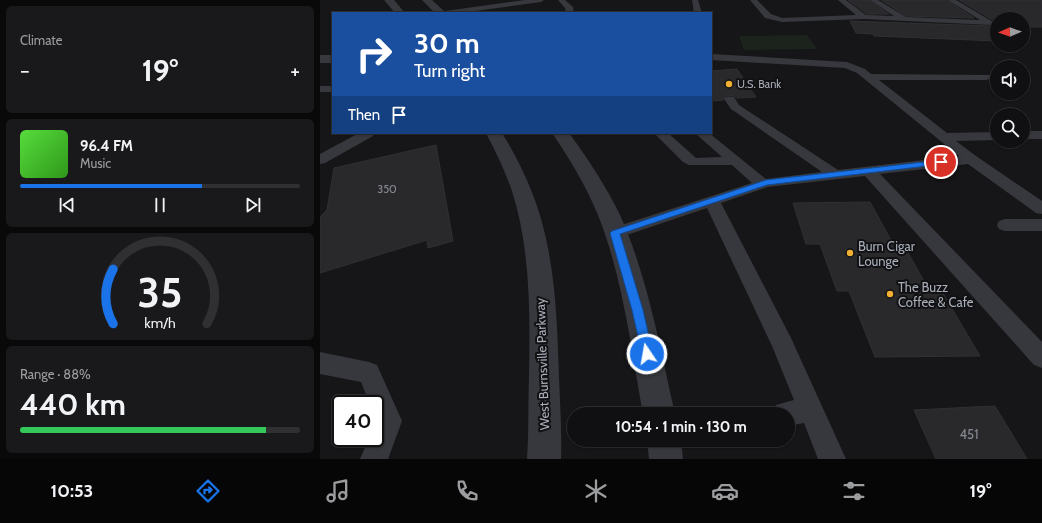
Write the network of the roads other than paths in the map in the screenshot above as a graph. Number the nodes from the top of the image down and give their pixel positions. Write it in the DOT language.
graph roads {
  1 [pos="389,0"];
  2 [pos="427,0"];
  3 [pos="488,0"];
  4 [pos="538,0"];
  5 [pos="561,0"];
  6 [pos="696,0"];
  7 [pos="753,0"];
  8 [pos="841,0"];
  9 [pos="873,0"];
  10 [pos="951,0"];
  11 [pos="528,2"];
  12 [pos="483,7"];
  13 [pos="536,9"];
  14 [pos="399,12"];
  15 [pos="440,12"];
  16 [pos="451,12"];
  17 [pos="490,12"];
  18 [pos="570,12"];
  19 [pos="698,12"];
  20 [pos="864,17"];
  21 [pos="905,20"];
  22 [pos="712,57"];
  23 [pos="320,59"];
  24 [pos="332,59"];
  25 [pos="868,77"];
  26 [pos="986,77"];
  27 [pos="320,89"];
  28 [pos="332,89"];
  29 [pos="730,99"];
  30 [pos="366,134"];
  31 [pos="495,134"];
  32 [pos="561,134"];
  33 [pos="661,134"];
  34 [pos="703,134"];
  35 [pos="1030,135"];
  36 [pos="1042,135"];
  37 [pos="990,136"];
  38 [pos="943,137"];
  39 [pos="971,159"];
  40 [pos="320,160"];
  41 [pos="736,161"];
  42 [pos="869,171"];
  43 [pos="836,175"];
  44 [pos="763,184"];
  45 [pos="712,201"];
  46 [pos="1042,209"];
  47 [pos="1005,225"];
  48 [pos="1042,225"];
  49 [pos="615,233"];
  50 [pos="1042,358"];
  51 [pos="320,363"];
  52 [pos="658,407"];
  53 [pos="811,409"];
  54 [pos="795,412"];
  55 [pos="665,447"];
  56 [pos="374,459"];
  57 [pos="544,459"];
  58 [pos="666,459"];
  59 [pos="832,459"];
  1 -- 14 [label="street"];
  2 -- 15 [label="street"];
  3 -- 12 [label="lane"];
  4 -- 11 [label="lane"];
  5 -- 18 [label="lane"];
  6 -- 19 [label="lane"];
  7 -- 20 [label="lane"];
  8 -- 20 [label="lane"];
  9 -- 21 [label="lane"];
  10 -- 21 [label="lane"];
  11 -- 12 [label="lane"];
  11 -- 13 [label="lane"];
  12 -- 16 [label="lane"];
  12 -- 17 [label="lane"];
  20 -- 21 [label="lane"];
  22 -- 25 [label="lane"];
  23 -- 24 [label="street"];
  25 -- 26 [label="lane"];
  25 -- 38 [label="lane"];
  27 -- 28 [label="lane"];
  29 -- 43 [label="lane"];
  30 -- 40 [label="lane"];
  31 -- 57 [label="street, West Burnsville Parkway"];
  32 -- 49 [label="street"];
  33 -- 41 [label="lane"];
  34 -- 41 [label="lane"];
  35 -- 36 [label="lane"];
  37 -- 38 [label="lane"];
  38 -- 39 [label="lane"];
  39 -- 42 [label="lane"];
  39 -- 46 [label="lane"];
  41 -- 44 [label="lane"];
  42 -- 43 [label="lane"];
  42 -- 50 [label="lane"];
  43 -- 44 [label="lane"];
  44 -- 45 [label="lane"];
  45 -- 49 [label="lane"];
  45 -- 53 [label="lane"];
  47 -- 48 [label="lane"];
  49 -- 52 [label="street"];
  51 -- 56 [label="lane"];
  53 -- 54 [label="lane"];
  53 -- 59 [label="lane"];
  55 -- 58 [label="street"];
}
